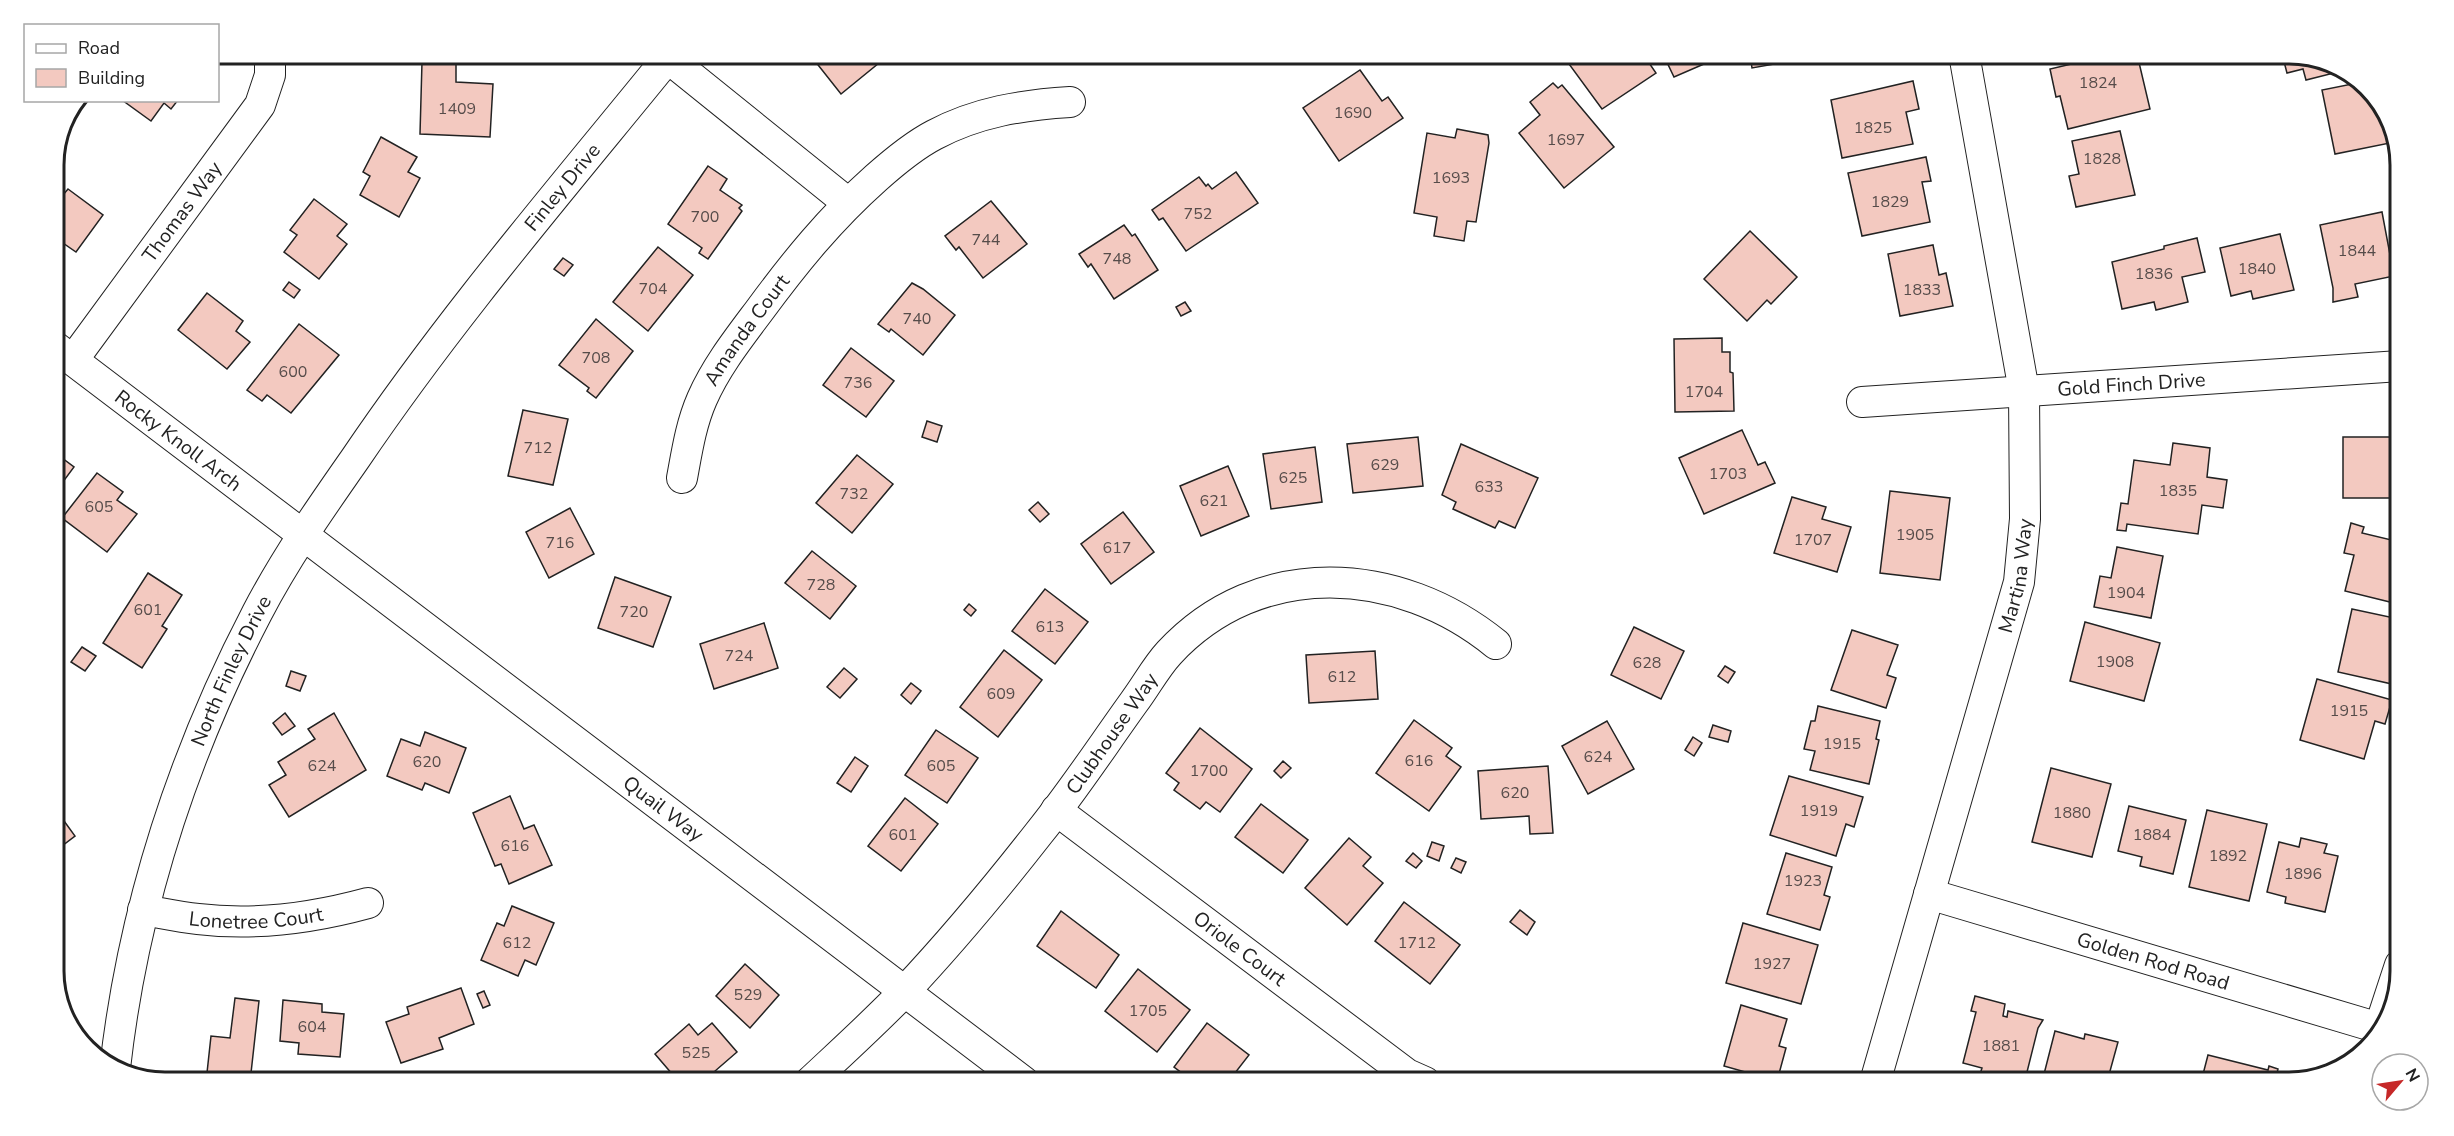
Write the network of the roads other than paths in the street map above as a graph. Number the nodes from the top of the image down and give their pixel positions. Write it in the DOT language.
graph roads {
  1 [pos="270,64"];
  2 [pos="664,64"];
  3 [pos="680,64"];
  4 [pos="1966,64"];
  5 [pos="1070,102"];
  6 [pos="848,203"];
  7 [pos="453,322"];
  8 [pos="65,350"];
  9 [pos="65,355"];
  10 [pos="2389,367"];
  11 [pos="2024,391"];
  12 [pos="1862,402"];
  13 [pos="682,478"];
  14 [pos="302,535"];
  15 [pos="1496,644"];
  16 [pos="1056,810"];
  17 [pos="1929,894"];
  18 [pos="368,903"];
  19 [pos="143,910"];
  20 [pos="904,992"];
  21 [pos="2373,1027"];
  22 [pos="116,1059"];
  23 [pos="820,1072"];
  24 [pos="1011,1072"];
  25 [pos="1404,1072"];
  26 [pos="1878,1072"];
  1 -- 8 [label="street, Thomas Way"];
  2 -- 7 [label="street, Finley Drive"];
  3 -- 6 [label="street"];
  4 -- 11 [label="street, Martina Way"];
  5 -- 6 [label="street, Amanda Court"];
  6 -- 13 [label="street, Amanda Court"];
  7 -- 14 [label="street, North Finley Drive"];
  9 -- 14 [label="street, Rocky Knoll Arch"];
  10 -- 11 [label="street, Gold Finch Drive"];
  11 -- 12 [label="street, Gold Finch Drive"];
  11 -- 17 [label="street, Martina Way"];
  14 -- 19 [label="street, North Finley Drive"];
  14 -- 20 [label="street, Quail Way"];
  15 -- 16 [label="street, Clubhouse Way"];
  16 -- 20 [label="street, Clubhouse Way"];
  16 -- 25 [label="street, Oriole Court"];
  17 -- 21 [label="street, Golden Rod Road"];
  17 -- 26 [label="street, Martina Way"];
  18 -- 19 [label="street, Lonetree Court"];
  19 -- 22 [label="street, North Finley Drive"];
  20 -- 23 [label="street, Clubhouse Way"];
  20 -- 24 [label="street, Quail Way"];
}
